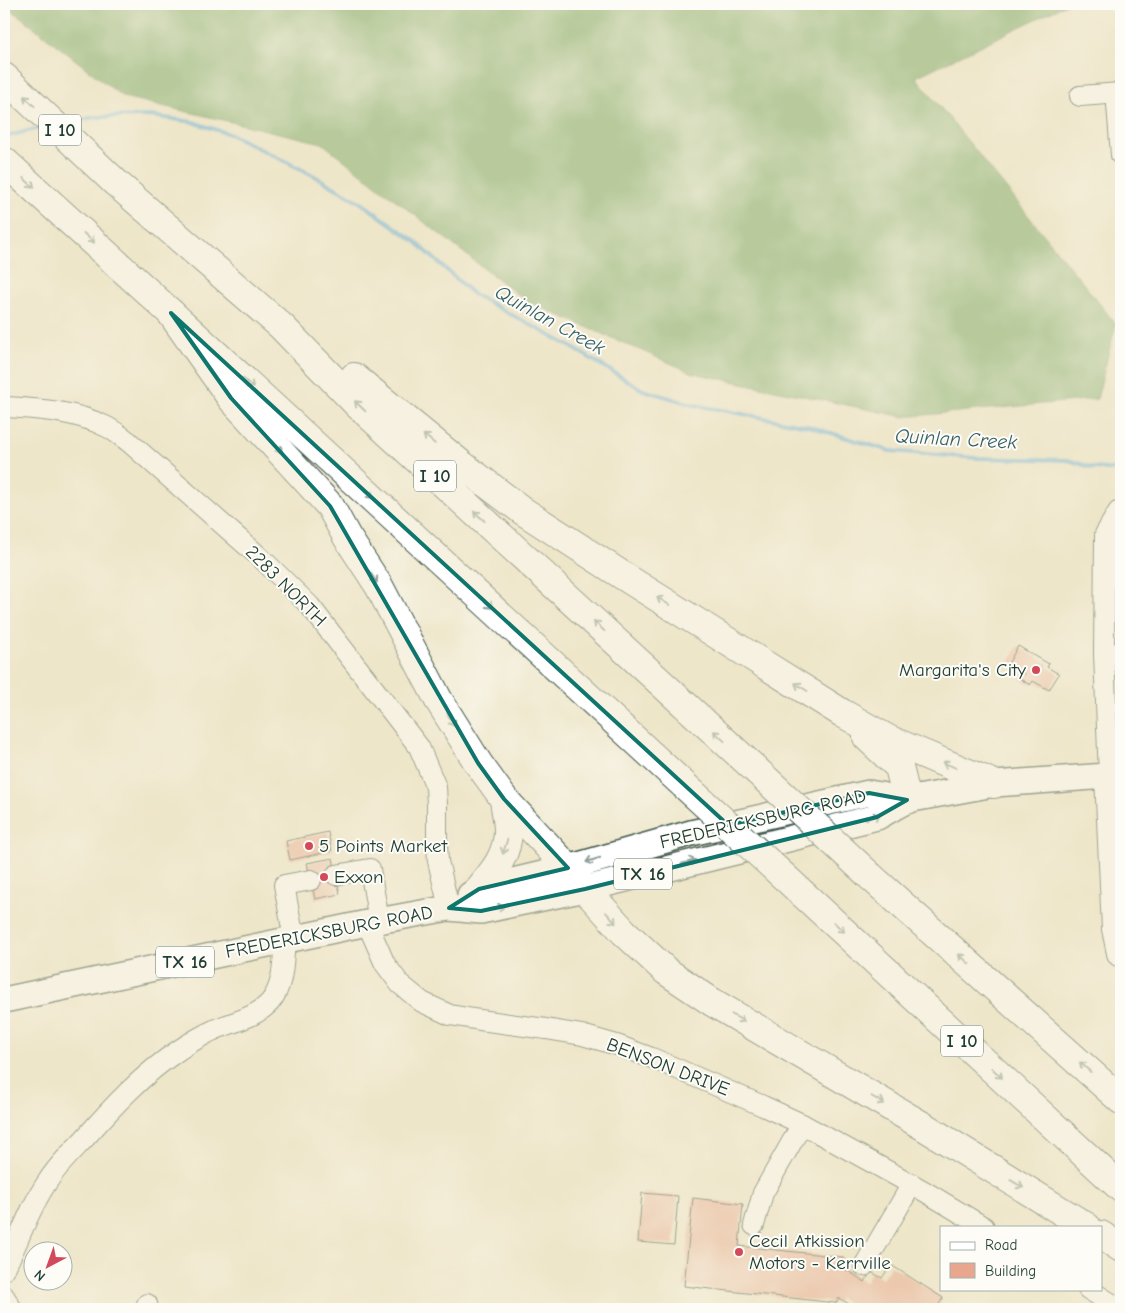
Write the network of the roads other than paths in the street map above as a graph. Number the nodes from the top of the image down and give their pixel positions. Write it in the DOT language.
graph roads {
  1 [pos="4,77"];
  2 [pos="1120,93"];
  3 [pos="1080,96"];
  4 [pos="1121,155"];
  5 [pos="4,161"];
  6 [pos="171,313"];
  7 [pos="281,326"];
  8 [pos="4,407"];
  9 [pos="1121,512"];
  10 [pos="1112,653"];
  11 [pos="842,713"];
  12 [pos="1115,775"];
  13 [pos="994,784"];
  14 [pos="504,799"];
  15 [pos="907,800"];
  16 [pos="568,868"];
  17 [pos="336,875"];
  18 [pos="311,880"];
  19 [pos="479,889"];
  20 [pos="585,889"];
  21 [pos="449,908"];
  22 [pos="373,922"];
  23 [pos="290,939"];
  24 [pos="1121,953"];
  25 [pos="4,1000"];
  26 [pos="1121,1100"];
  27 [pos="802,1124"];
  28 [pos="912,1184"];
  29 [pos="1121,1188"];
  30 [pos="754,1225"];
  31 [pos="982,1226"];
  32 [pos="1085,1226"];
  33 [pos="1102,1236"];
  34 [pos="1121,1248"];
  35 [pos="864,1266"];
  36 [pos="4,1270"];
  37 [pos="1090,1290"];
  38 [pos="4,1296"];
  39 [pos="12,1309"];
  40 [pos="1120,1309"];
  7 -- 1 [label="highway, I 10, one-way"];
  2 -- 3 [label="street"];
  2 -- 4 [label="street"];
  5 -- 6 [label="highway, I 10, one-way"];
  6 -- 14 [label="highway, one-way"];
  6 -- 29 [label="highway, I 10, one-way, bridge"];
  11 -- 7 [label="highway, one-way"];
  26 -- 7 [label="highway, I 10, one-way, bridge"];
  8 -- 21 [label="street, 2283 NORTH"];
  9 -- 10 [label="street"];
  10 -- 12 [label="street"];
  13 -- 11 [label="highway, one-way"];
  11 -- 15 [label="highway"];
  12 -- 13 [label="main road, FREDERICKSBURG ROAD / TX 16"];
  12 -- 24 [label="highway"];
  13 -- 15 [label="main road, FREDERICKSBURG ROAD / TX 16"];
  14 -- 16 [label="highway"];
  14 -- 19 [label="highway, one-way"];
  15 -- 16 [label="main road, FREDERICKSBURG ROAD / TX 16, one-way"];
  20 -- 15 [label="main road, FREDERICKSBURG ROAD / TX 16, one-way"];
  16 -- 19 [label="main road, FREDERICKSBURG ROAD / TX 16"];
  16 -- 20 [label="highway"];
  17 -- 22 [label="street, BENSON DRIVE"];
  18 -- 23 [label="street"];
  19 -- 21 [label="main road, FREDERICKSBURG ROAD / TX 16"];
  21 -- 20 [label="main road, FREDERICKSBURG ROAD / TX 16, one-way"];
  20 -- 32 [label="highway, one-way"];
  21 -- 22 [label="main road, FREDERICKSBURG ROAD / TX 16"];
  22 -- 23 [label="main road, FREDERICKSBURG ROAD / TX 16"];
  22 -- 27 [label="street, BENSON DRIVE"];
  23 -- 25 [label="main road, FREDERICKSBURG ROAD / TX 16"];
  23 -- 36 [label="street"];
  27 -- 28 [label="street, BENSON DRIVE"];
  27 -- 30 [label="street"];
  28 -- 31 [label="street, BENSON DRIVE"];
  28 -- 35 [label="street"];
  33 -- 34 [label="highway"];
  37 -- 40 [label="street"];
  38 -- 39 [label="street"];
}
